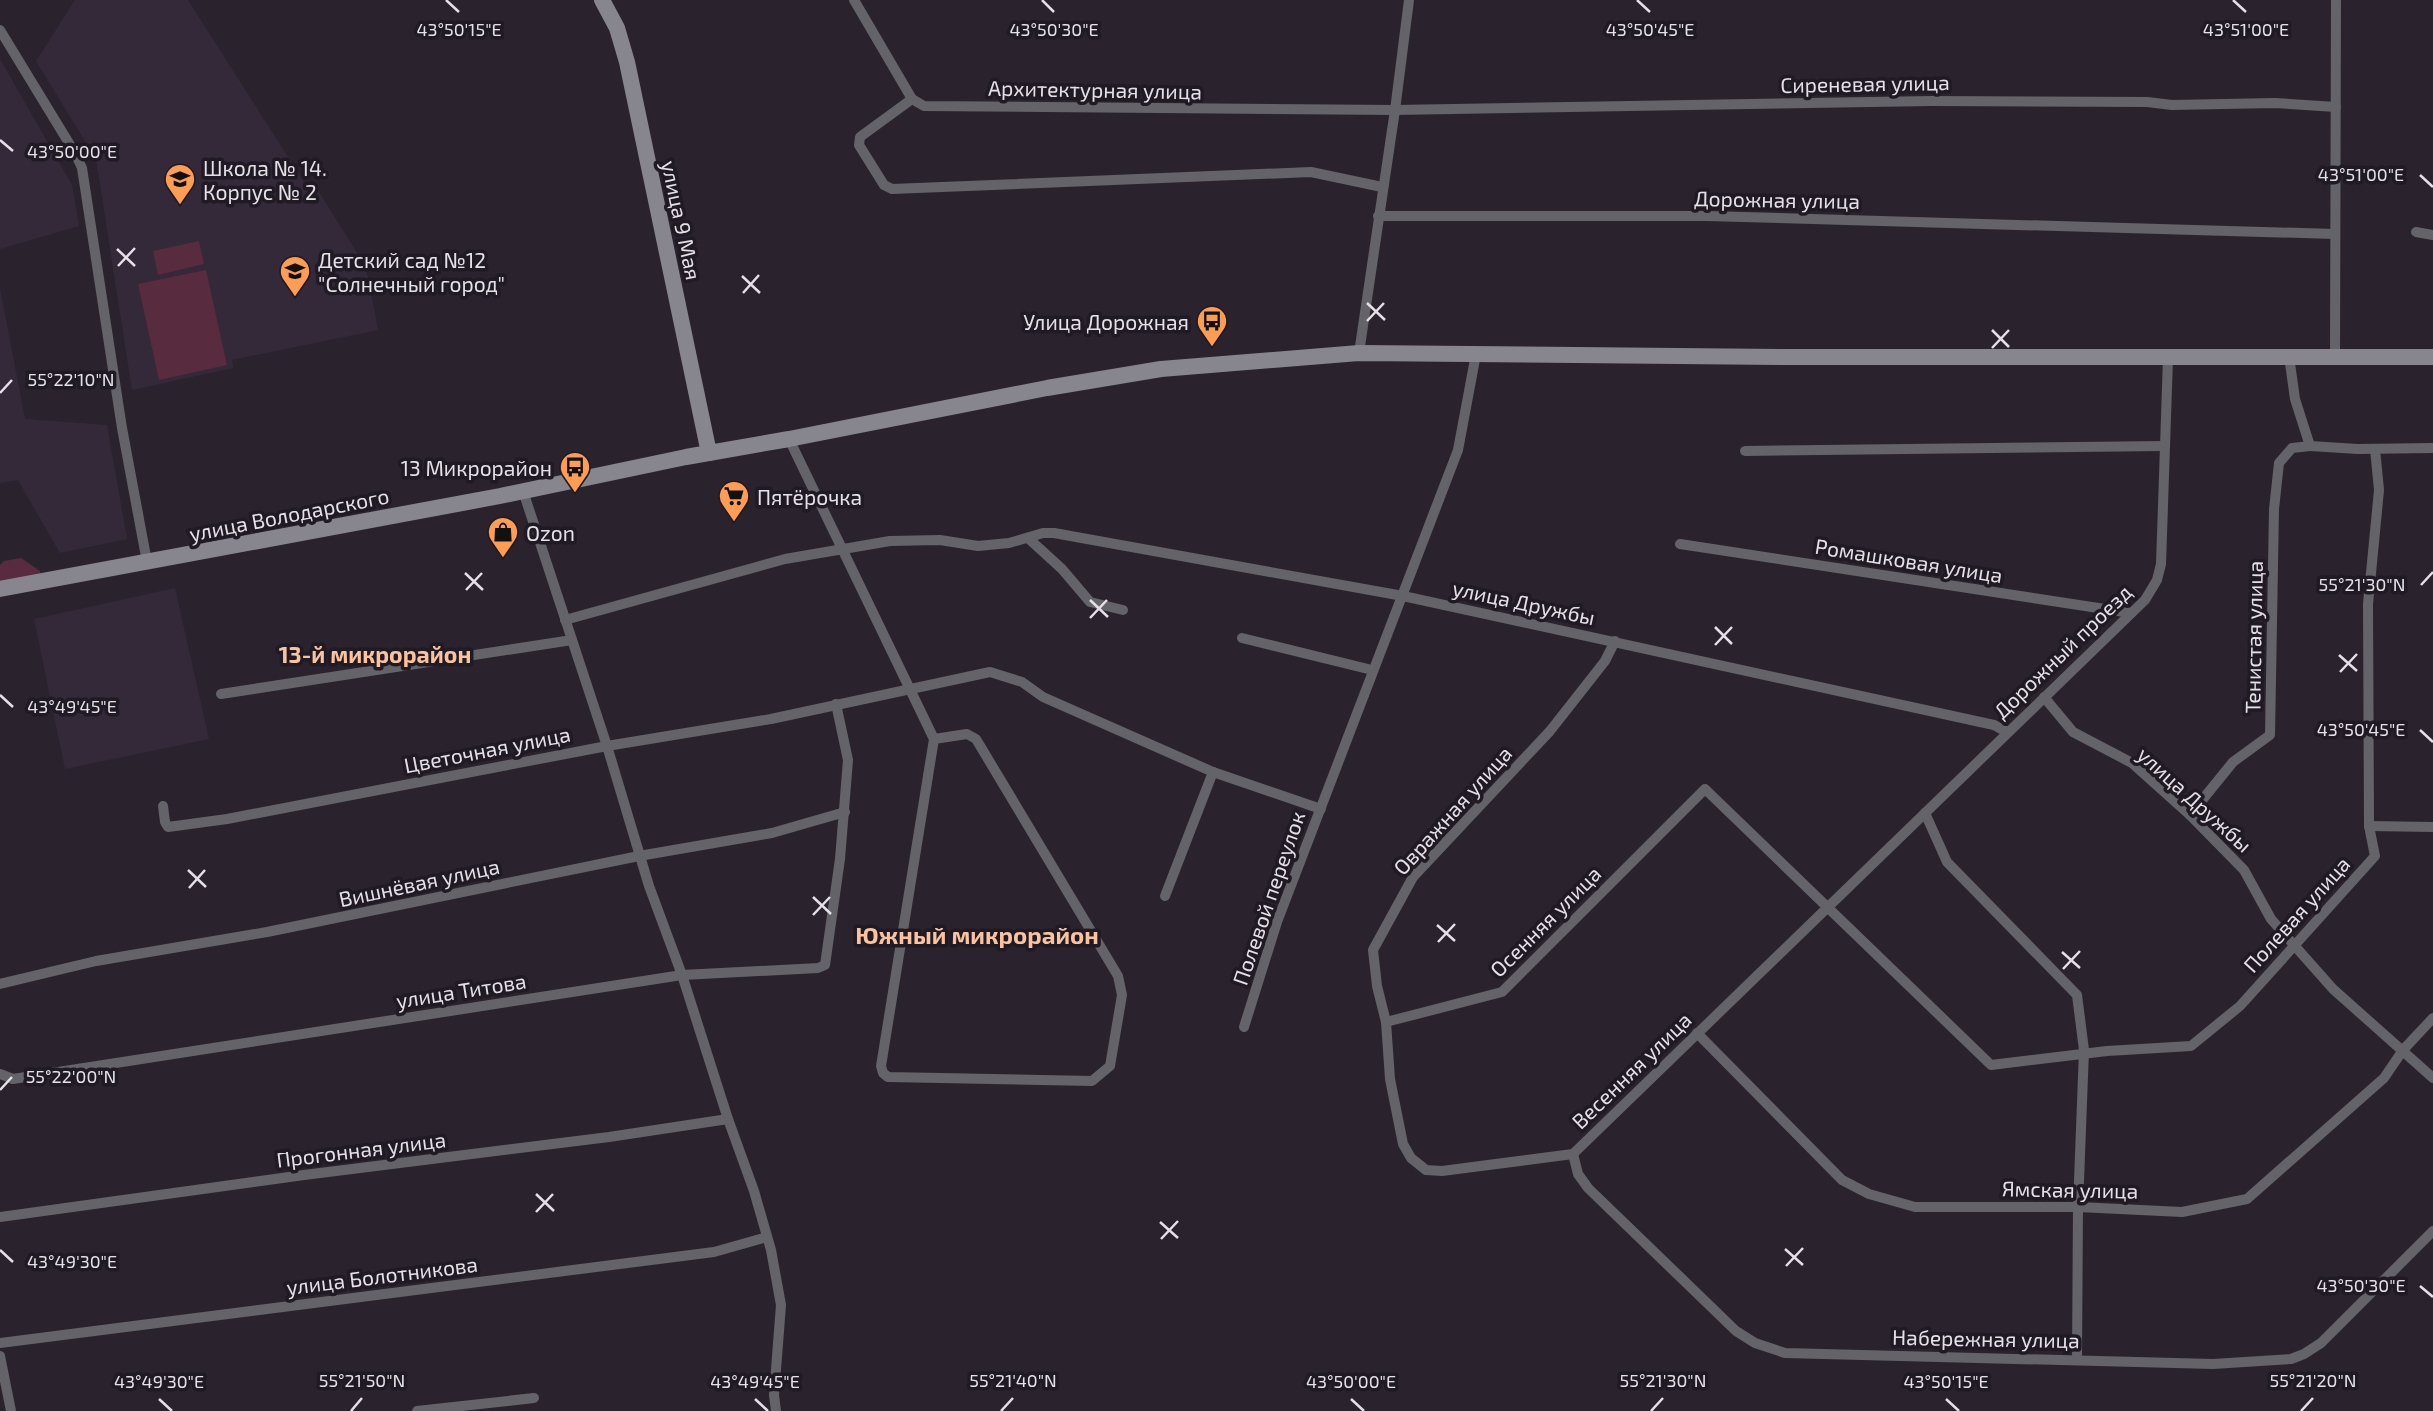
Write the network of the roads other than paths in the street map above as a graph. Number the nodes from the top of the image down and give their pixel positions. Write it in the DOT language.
graph roads {
  1 [pos="602,0"];
  2 [pos="854,0"];
  3 [pos="1409,0"];
  4 [pos="2336,0"];
  5 [pos="0,30"];
  6 [pos="912,99"];
  7 [pos="2336,107"];
  8 [pos="1395,110"];
  9 [pos="1382,187"];
  10 [pos="1378,216"];
  11 [pos="2416,232"];
  12 [pos="2335,234"];
  13 [pos="2433,235"];
  14 [pos="1359,353"];
  15 [pos="1476,354"];
  16 [pos="2335,355"];
  17 [pos="2289,356"];
  18 [pos="2433,357"];
  19 [pos="2168,358"];
  20 [pos="789,439"];
  21 [pos="2165,446"];
  22 [pos="2310,446"];
  23 [pos="2433,448"];
  24 [pos="2375,449"];
  25 [pos="1745,451"];
  26 [pos="709,453"];
  27 [pos="523,491"];
  28 [pos="1028,538"];
  29 [pos="1680,544"];
  30 [pos="841,550"];
  31 [pos="147,562"];
  32 [pos="0,589"];
  33 [pos="1403,597"];
  34 [pos="1123,610"];
  35 [pos="2131,613"];
  36 [pos="565,620"];
  37 [pos="1241,638"];
  38 [pos="572,640"];
  39 [pos="1615,641"];
  40 [pos="1372,670"];
  41 [pos="911,690"];
  42 [pos="221,694"];
  43 [pos="2044,697"];
  44 [pos="836,704"];
  45 [pos="2007,732"];
  46 [pos="934,739"];
  47 [pos="607,746"];
  48 [pos="1213,772"];
  49 [pos="163,806"];
  50 [pos="1321,809"];
  51 [pos="845,812"];
  52 [pos="1925,813"];
  53 [pos="2189,816"];
  54 [pos="2369,825"];
  55 [pos="2433,827"];
  56 [pos="639,856"];
  57 [pos="1166,896"];
  58 [pos="1828,907"];
  59 [pos="2293,945"];
  60 [pos="682,975"];
  61 [pos="0,984"];
  62 [pos="2433,1018"];
  63 [pos="1386,1022"];
  64 [pos="1244,1027"];
  65 [pos="1697,1033"];
  66 [pos="2403,1050"];
  67 [pos="2084,1052"];
  68 [pos="0,1074"];
  69 [pos="2433,1078"];
  70 [pos="728,1119"];
  71 [pos="1573,1154"];
  72 [pos="1426,1170"];
  73 [pos="2078,1207"];
  74 [pos="0,1217"];
  75 [pos="2433,1231"];
  76 [pos="767,1237"];
  77 [pos="0,1343"];
  78 [pos="0,1356"];
  79 [pos="2077,1359"];
  80 [pos="534,1398"];
  81 [pos="10,1411"];
  82 [pos="417,1411"];
  83 [pos="776,1411"];
  1 -- 26 [label="main road, улица 9 Мая"];
  2 -- 6 [label="street"];
  3 -- 8 [label="street"];
  4 -- 7 [label="street"];
  5 -- 31 [label="street"];
  6 -- 8 [label="street, Архитектурная улица"];
  6 -- 9 [label="street"];
  7 -- 8 [label="street, Сиреневая улица"];
  7 -- 12 [label="street"];
  8 -- 9 [label="street"];
  9 -- 10 [label="street"];
  10 -- 12 [label="street, Дорожная улица"];
  10 -- 14 [label="street"];
  11 -- 13 [label="street"];
  12 -- 16 [label="street"];
  14 -- 15 [label="main road, улица Володарского"];
  14 -- 20 [label="main road, улица Володарского"];
  15 -- 19 [label="main road, улица Володарского"];
  15 -- 33 [label="street"];
  16 -- 17 [label="main road, улица Володарского"];
  16 -- 18 [label="main road, улица Володарского"];
  17 -- 19 [label="main road, улица Володарского"];
  17 -- 22 [label="street"];
  19 -- 21 [label="street, Дорожный проезд"];
  20 -- 26 [label="main road, улица Володарского"];
  20 -- 30 [label="street"];
  21 -- 25 [label="street"];
  21 -- 35 [label="street, Дорожный проезд"];
  22 -- 24 [label="street"];
  22 -- 53 [label="street, Тенистая улица"];
  23 -- 24 [label="street"];
  24 -- 54 [label="street, Полевая улица"];
  26 -- 27 [label="main road, улица Володарского"];
  27 -- 31 [label="main road, улица Володарского"];
  27 -- 36 [label="street"];
  28 -- 30 [label="street, улица Дружбы"];
  28 -- 33 [label="street, улица Дружбы"];
  28 -- 34 [label="street"];
  29 -- 35 [label="street, Ромашковая улица"];
  30 -- 36 [label="street, улица Дружбы"];
  30 -- 41 [label="street"];
  31 -- 32 [label="main road, улица Володарского"];
  33 -- 39 [label="street, улица Дружбы"];
  33 -- 40 [label="street"];
  35 -- 43 [label="street, Дорожный проезд"];
  36 -- 38 [label="street"];
  37 -- 40 [label="street"];
  38 -- 42 [label="street"];
  38 -- 47 [label="street"];
  39 -- 45 [label="street, улица Дружбы"];
  39 -- 63 [label="street, Овражная улица"];
  40 -- 50 [label="street"];
  41 -- 44 [label="street, Полевой переулок"];
  41 -- 46 [label="street"];
  41 -- 48 [label="street, Полевой переулок"];
  43 -- 45 [label="street, Дорожный проезд"];
  43 -- 53 [label="street, улица Дружбы"];
  44 -- 47 [label="street, Цветочная улица"];
  44 -- 51 [label="street"];
  45 -- 52 [label="street, Дорожный проезд"];
  46 -- 46 [label="street"];
  47 -- 49 [label="street, Цветочная улица"];
  47 -- 56 [label="street"];
  48 -- 50 [label="street, Полевой переулок"];
  48 -- 57 [label="street"];
  50 -- 64 [label="street, Полевой переулок"];
  51 -- 56 [label="street, Вишнёвая улица"];
  51 -- 60 [label="street, улица Титова"];
  52 -- 58 [label="street, Дорожный проезд"];
  52 -- 67 [label="street"];
  53 -- 59 [label="street, улица Дружбы"];
  54 -- 55 [label="street"];
  54 -- 59 [label="street, Полевая улица"];
  56 -- 60 [label="street"];
  56 -- 61 [label="street, Вишнёвая улица"];
  58 -- 63 [label="street, Осенняя улица"];
  58 -- 65 [label="street, Весенняя улица"];
  58 -- 67 [label="street"];
  59 -- 66 [label="street, улица Дружбы"];
  59 -- 67 [label="street, Полевая улица"];
  60 -- 68 [label="street, улица Титова"];
  60 -- 70 [label="street"];
  62 -- 66 [label="street, Ямская улица"];
  63 -- 72 [label="street, Овражная улица"];
  65 -- 71 [label="street, Весенняя улица"];
  65 -- 73 [label="street, Ямская улица"];
  66 -- 69 [label="street, улица Дружбы"];
  66 -- 73 [label="street, Ямская улица"];
  67 -- 73 [label="street"];
  70 -- 74 [label="street, Прогонная улица"];
  70 -- 76 [label="street"];
  71 -- 72 [label="street, Весенняя улица"];
  71 -- 79 [label="street, Набережная улица"];
  73 -- 79 [label="street"];
  75 -- 79 [label="street, Набережная улица"];
  76 -- 77 [label="street, улица Болотникова"];
  76 -- 83 [label="street"];
  78 -- 81 [label="street"];
  80 -- 82 [label="street"];
}
